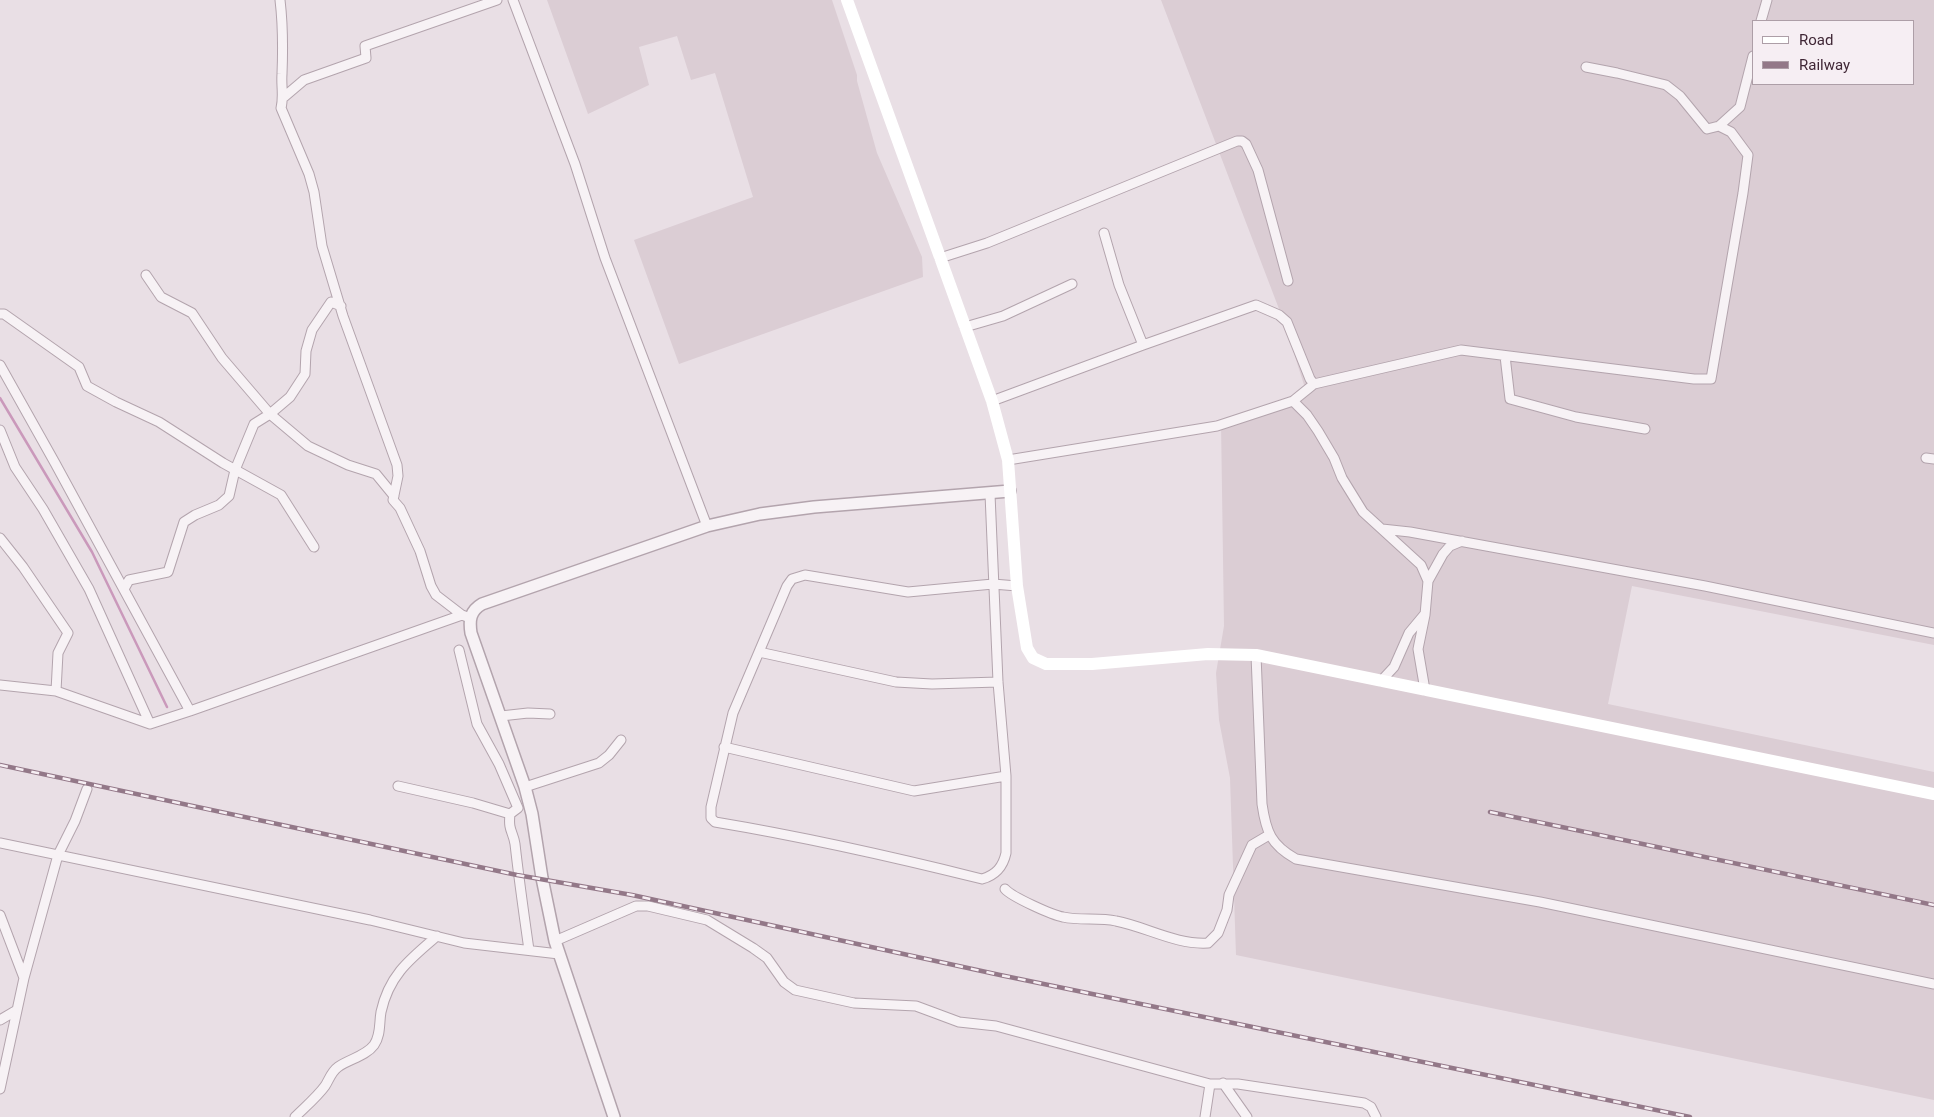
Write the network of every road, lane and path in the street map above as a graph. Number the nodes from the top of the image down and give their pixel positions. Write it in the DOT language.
graph roads {
  1 [pos="280,0"];
  2 [pos="497,0"];
  3 [pos="513,0"];
  4 [pos="847,0"];
  5 [pos="1767,0"];
  6 [pos="1761,20"];
  7 [pos="1752,60"];
  8 [pos="1586,67"];
  9 [pos="284,97"];
  10 [pos="1719,126"];
  11 [pos="1104,233"];
  12 [pos="940,258"];
  13 [pos="146,275"];
  14 [pos="1288,281"];
  15 [pos="1072,284"];
  16 [pos="341,306"];
  17 [pos="0,314"];
  18 [pos="965,327"];
  19 [pos="1143,345"];
  20 [pos="1505,356"];
  21 [pos="0,365"];
  22 [pos="1314,384"];
  23 [pos="992,401"];
  24 [pos="1292,401"];
  25 [pos="270,414"];
  26 [pos="1645,429"];
  27 [pos="0,430"];
  28 [pos="1008,460"];
  29 [pos="235,470"];
  30 [pos="1010,492"];
  31 [pos="990,494"];
  32 [pos="394,496"];
  33 [pos="707,526"];
  34 [pos="1382,529"];
  35 [pos="0,538"];
  36 [pos="1462,541"];
  37 [pos="314,547"];
  38 [pos="1428,582"];
  39 [pos="993,584"];
  40 [pos="1017,586"];
  41 [pos="124,589"];
  42 [pos="1425,614"];
  43 [pos="466,617"];
  44 [pos="1934,633"];
  45 [pos="459,650"];
  46 [pos="759,652"];
  47 [pos="1256,655"];
  48 [pos="1381,681"];
  49 [pos="998,682"];
  50 [pos="0,685"];
  51 [pos="1425,690"];
  52 [pos="56,691"];
  53 [pos="190,711"];
  54 [pos="550,714"];
  55 [pos="501,716"];
  56 [pos="150,724"];
  57 [pos="621,740"];
  58 [pos="724,747"];
  59 [pos="1006,776"];
  60 [pos="398,786"];
  61 [pos="525,787"];
  62 [pos="87,789"];
  63 [pos="1934,794"];
  64 [pos="510,814"];
  65 [pos="1269,836"];
  66 [pos="0,843"];
  67 [pos="58,856"];
  68 [pos="1005,889"];
  69 [pos="0,915"];
  70 [pos="438,936"];
  71 [pos="555,941"];
  72 [pos="529,950"];
  73 [pos="559,954"];
  74 [pos="24,978"];
  75 [pos="1934,984"];
  76 [pos="17,1010"];
  77 [pos="0,1020"];
  78 [pos="1223,1083"];
  79 [pos="1210,1084"];
  80 [pos="0,1089"];
  81 [pos="295,1117"];
  82 [pos="614,1117"];
  83 [pos="1205,1117"];
  84 [pos="1248,1117"];
  85 [pos="1378,1117"];
  1 -- 9 [label="street"];
  2 -- 9 [label="street"];
  3 -- 33 [label="street"];
  4 -- 12 [label="main road"];
  5 -- 6 [label="street"];
  7 -- 10 [label="street"];
  8 -- 10 [label="street"];
  9 -- 16 [label="street"];
  10 -- 20 [label="street"];
  11 -- 19 [label="street"];
  12 -- 14 [label="street"];
  12 -- 18 [label="main road"];
  13 -- 25 [label="street"];
  15 -- 18 [label="street"];
  16 -- 25 [label="street"];
  16 -- 32 [label="street"];
  17 -- 29 [label="street"];
  18 -- 23 [label="main road"];
  19 -- 22 [label="street"];
  19 -- 23 [label="street"];
  20 -- 22 [label="street"];
  20 -- 26 [label="street"];
  21 -- 41 [label="street"];
  22 -- 24 [label="street"];
  23 -- 28 [label="main road"];
  24 -- 28 [label="street"];
  24 -- 34 [label="street"];
  25 -- 29 [label="street"];
  25 -- 32 [label="street"];
  27 -- 56 [label="street"];
  28 -- 30 [label="main road"];
  29 -- 37 [label="street"];
  29 -- 41 [label="street"];
  30 -- 31 [label="street"];
  30 -- 40 [label="main road"];
  31 -- 33 [label="street"];
  31 -- 39 [label="street"];
  32 -- 43 [label="street"];
  33 -- 43 [label="street"];
  34 -- 36 [label="street"];
  34 -- 38 [label="street"];
  35 -- 52 [label="street"];
  36 -- 38 [label="street"];
  36 -- 44 [label="street"];
  38 -- 42 [label="street"];
  39 -- 40 [label="street"];
  39 -- 46 [label="street"];
  39 -- 49 [label="street"];
  40 -- 47 [label="main road"];
  41 -- 53 [label="street"];
  42 -- 48 [label="street"];
  42 -- 51 [label="street"];
  43 -- 53 [label="street"];
  43 -- 55 [label="street"];
  45 -- 64 [label="street"];
  46 -- 49 [label="street"];
  46 -- 58 [label="street"];
  47 -- 48 [label="main road"];
  47 -- 65 [label="street"];
  48 -- 51 [label="main road"];
  49 -- 59 [label="street"];
  50 -- 52 [label="street"];
  51 -- 63 [label="main road"];
  52 -- 56 [label="street"];
  53 -- 56 [label="street"];
  54 -- 55 [label="street"];
  55 -- 61 [label="street"];
  57 -- 61 [label="street"];
  58 -- 59 [label="street"];
  58 -- 59 [label="street"];
  60 -- 64 [label="street"];
  61 -- 71 [label="street"];
  62 -- 67 [label="street"];
  64 -- 72 [label="street"];
  65 -- 68 [label="street"];
  65 -- 75 [label="street"];
  66 -- 67 [label="street"];
  67 -- 70 [label="street"];
  67 -- 74 [label="street"];
  69 -- 74 [label="street"];
  70 -- 72 [label="street"];
  70 -- 81 [label="street"];
  71 -- 73 [label="street"];
  71 -- 79 [label="street"];
  72 -- 73 [label="street"];
  73 -- 82 [label="street"];
  74 -- 76 [label="street"];
  76 -- 77 [label="street"];
  76 -- 80 [label="street"];
  78 -- 79 [label="street"];
  78 -- 84 [label="street"];
  78 -- 85 [label="street"];
  79 -- 83 [label="street"];
}
